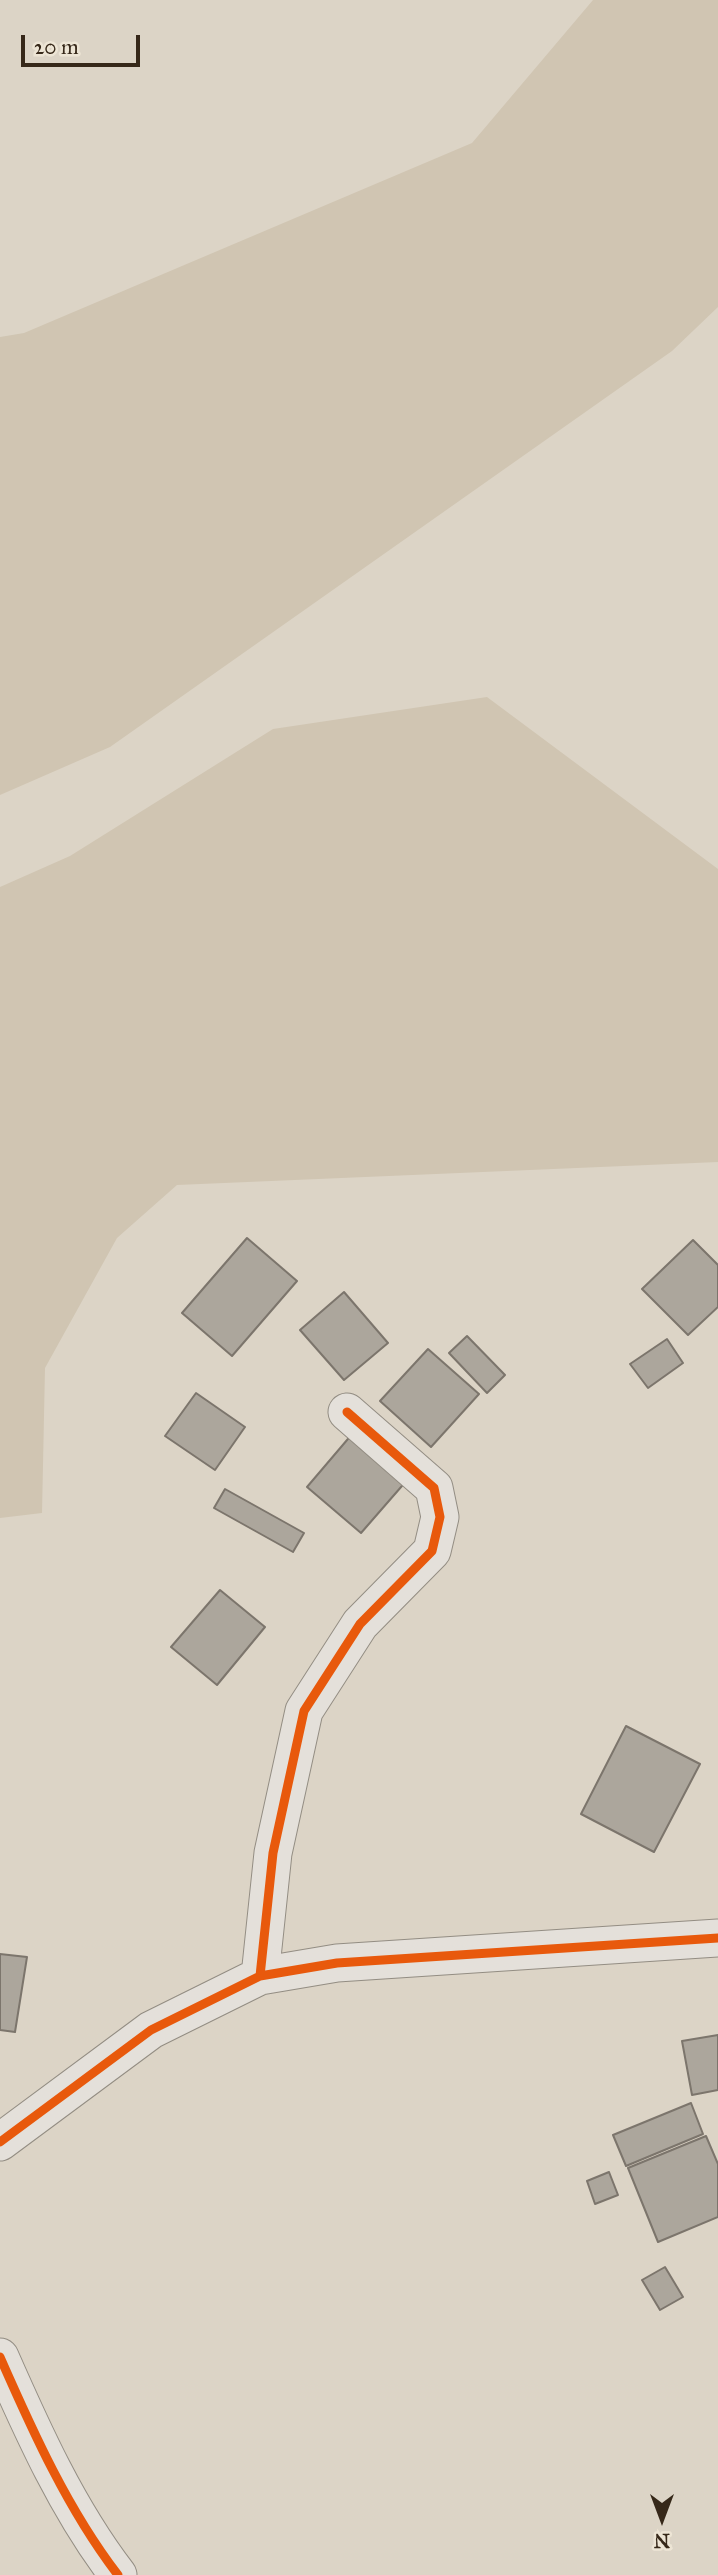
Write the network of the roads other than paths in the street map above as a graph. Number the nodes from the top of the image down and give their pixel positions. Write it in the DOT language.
graph roads {
  1 [pos="347,1412"];
  2 [pos="718,1938"];
  3 [pos="260,1976"];
  4 [pos="0,2142"];
  5 [pos="0,2357"];
  6 [pos="118,2575"];
  1 -- 3 [label="street"];
  2 -- 3 [label="street"];
  3 -- 4 [label="street"];
  5 -- 6 [label="street"];
}
